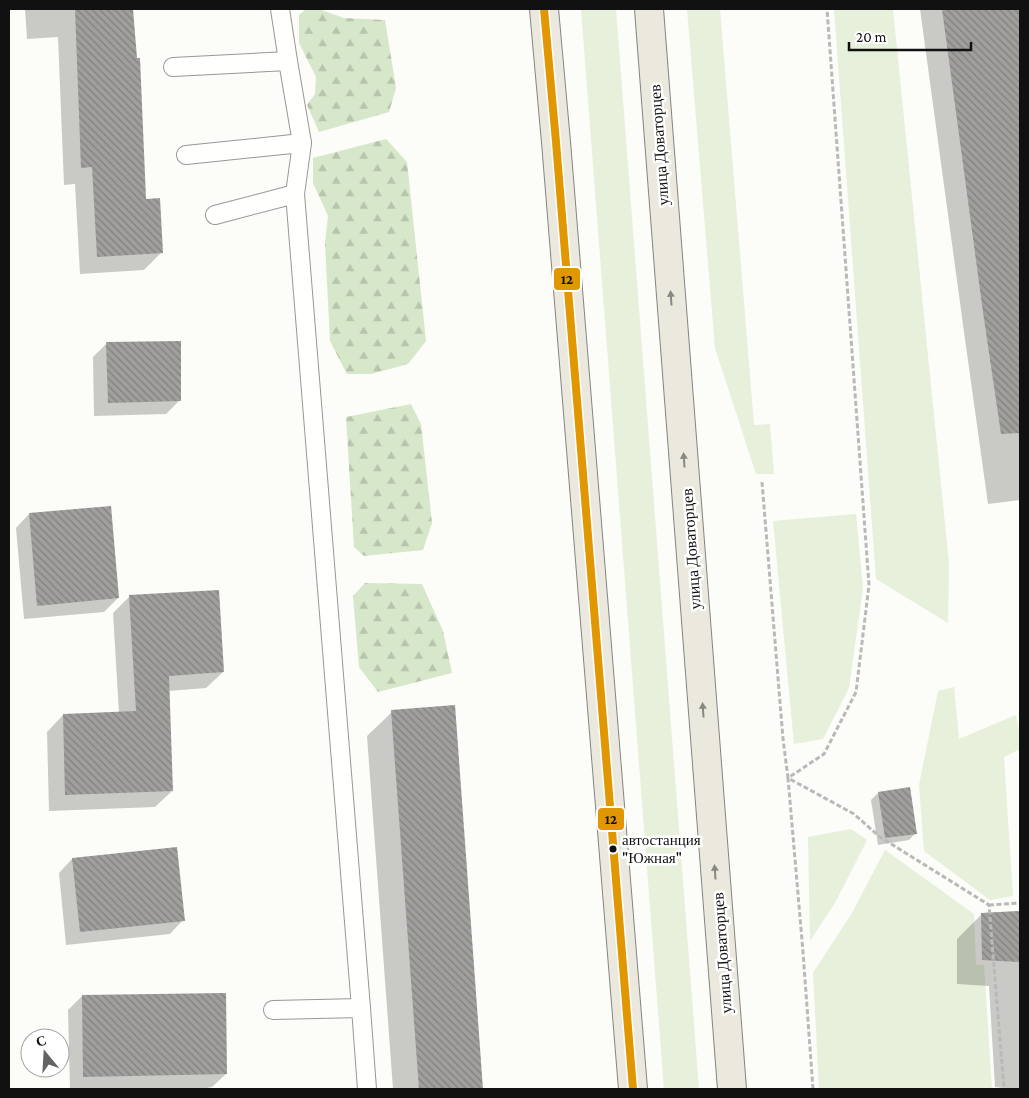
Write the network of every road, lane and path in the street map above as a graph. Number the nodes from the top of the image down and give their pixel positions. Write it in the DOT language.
graph roads {
  1 [pos="280,9"];
  2 [pos="544,9"];
  3 [pos="649,9"];
  4 [pos="827,9"];
  5 [pos="288,61"];
  6 [pos="173,67"];
  7 [pos="302,143"];
  8 [pos="186,155"];
  9 [pos="295,194"];
  10 [pos="215,215"];
  11 [pos="762,482"];
  12 [pos="788,778"];
  13 [pos="1020,903"];
  14 [pos="989,905"];
  15 [pos="361,1008"];
  16 [pos="273,1010"];
  17 [pos="368,1089"];
  18 [pos="633,1089"];
  19 [pos="732,1089"];
  20 [pos="813,1089"];
  21 [pos="1004,1089"];
  1 -- 5 [label="lane"];
  2 -- 18 [label="main road"];
  19 -- 3 [label="main road, улица Доваторцев, one-way"];
  4 -- 12 [label="path"];
  5 -- 6 [label="lane"];
  5 -- 7 [label="lane"];
  7 -- 8 [label="lane"];
  7 -- 9 [label="lane"];
  9 -- 10 [label="lane"];
  9 -- 15 [label="lane"];
  11 -- 12 [label="path"];
  12 -- 14 [label="path"];
  12 -- 20 [label="path"];
  13 -- 14 [label="path"];
  14 -- 21 [label="path"];
  15 -- 16 [label="lane"];
  15 -- 17 [label="lane"];
}
